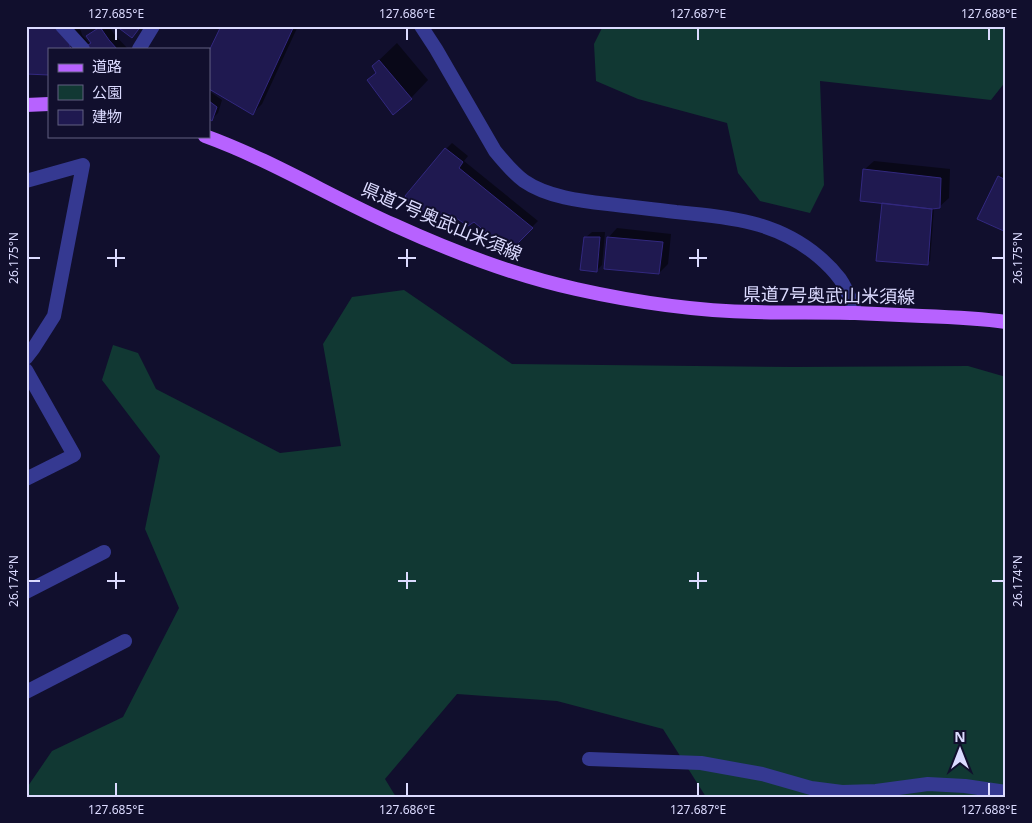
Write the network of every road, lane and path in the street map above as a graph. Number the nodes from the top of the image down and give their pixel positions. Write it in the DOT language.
graph roads {
  1 [pos="62,26"];
  2 [pos="153,26"];
  3 [pos="421,26"];
  4 [pos="82,48"];
  5 [pos="140,48"];
  6 [pos="26,104"];
  7 [pos="48,104"];
  8 [pos="210,138"];
  9 [pos="26,181"];
  10 [pos="856,313"];
  11 [pos="1006,322"];
  12 [pos="29,350"];
  13 [pos="26,370"];
  14 [pos="26,479"];
  15 [pos="104,552"];
  16 [pos="26,592"];
  17 [pos="125,641"];
  18 [pos="26,692"];
  19 [pos="589,759"];
  20 [pos="1006,792"];
  1 -- 4 [label="street"];
  2 -- 5 [label="street"];
  3 -- 10 [label="street"];
  6 -- 7 [label="main road"];
  8 -- 10 [label="main road, 県道7号奥武山米須線"];
  9 -- 12 [label="street"];
  10 -- 11 [label="main road, 県道7号奥武山米須線"];
  13 -- 14 [label="street"];
  15 -- 16 [label="street"];
  17 -- 18 [label="street"];
  19 -- 20 [label="street"];
}
